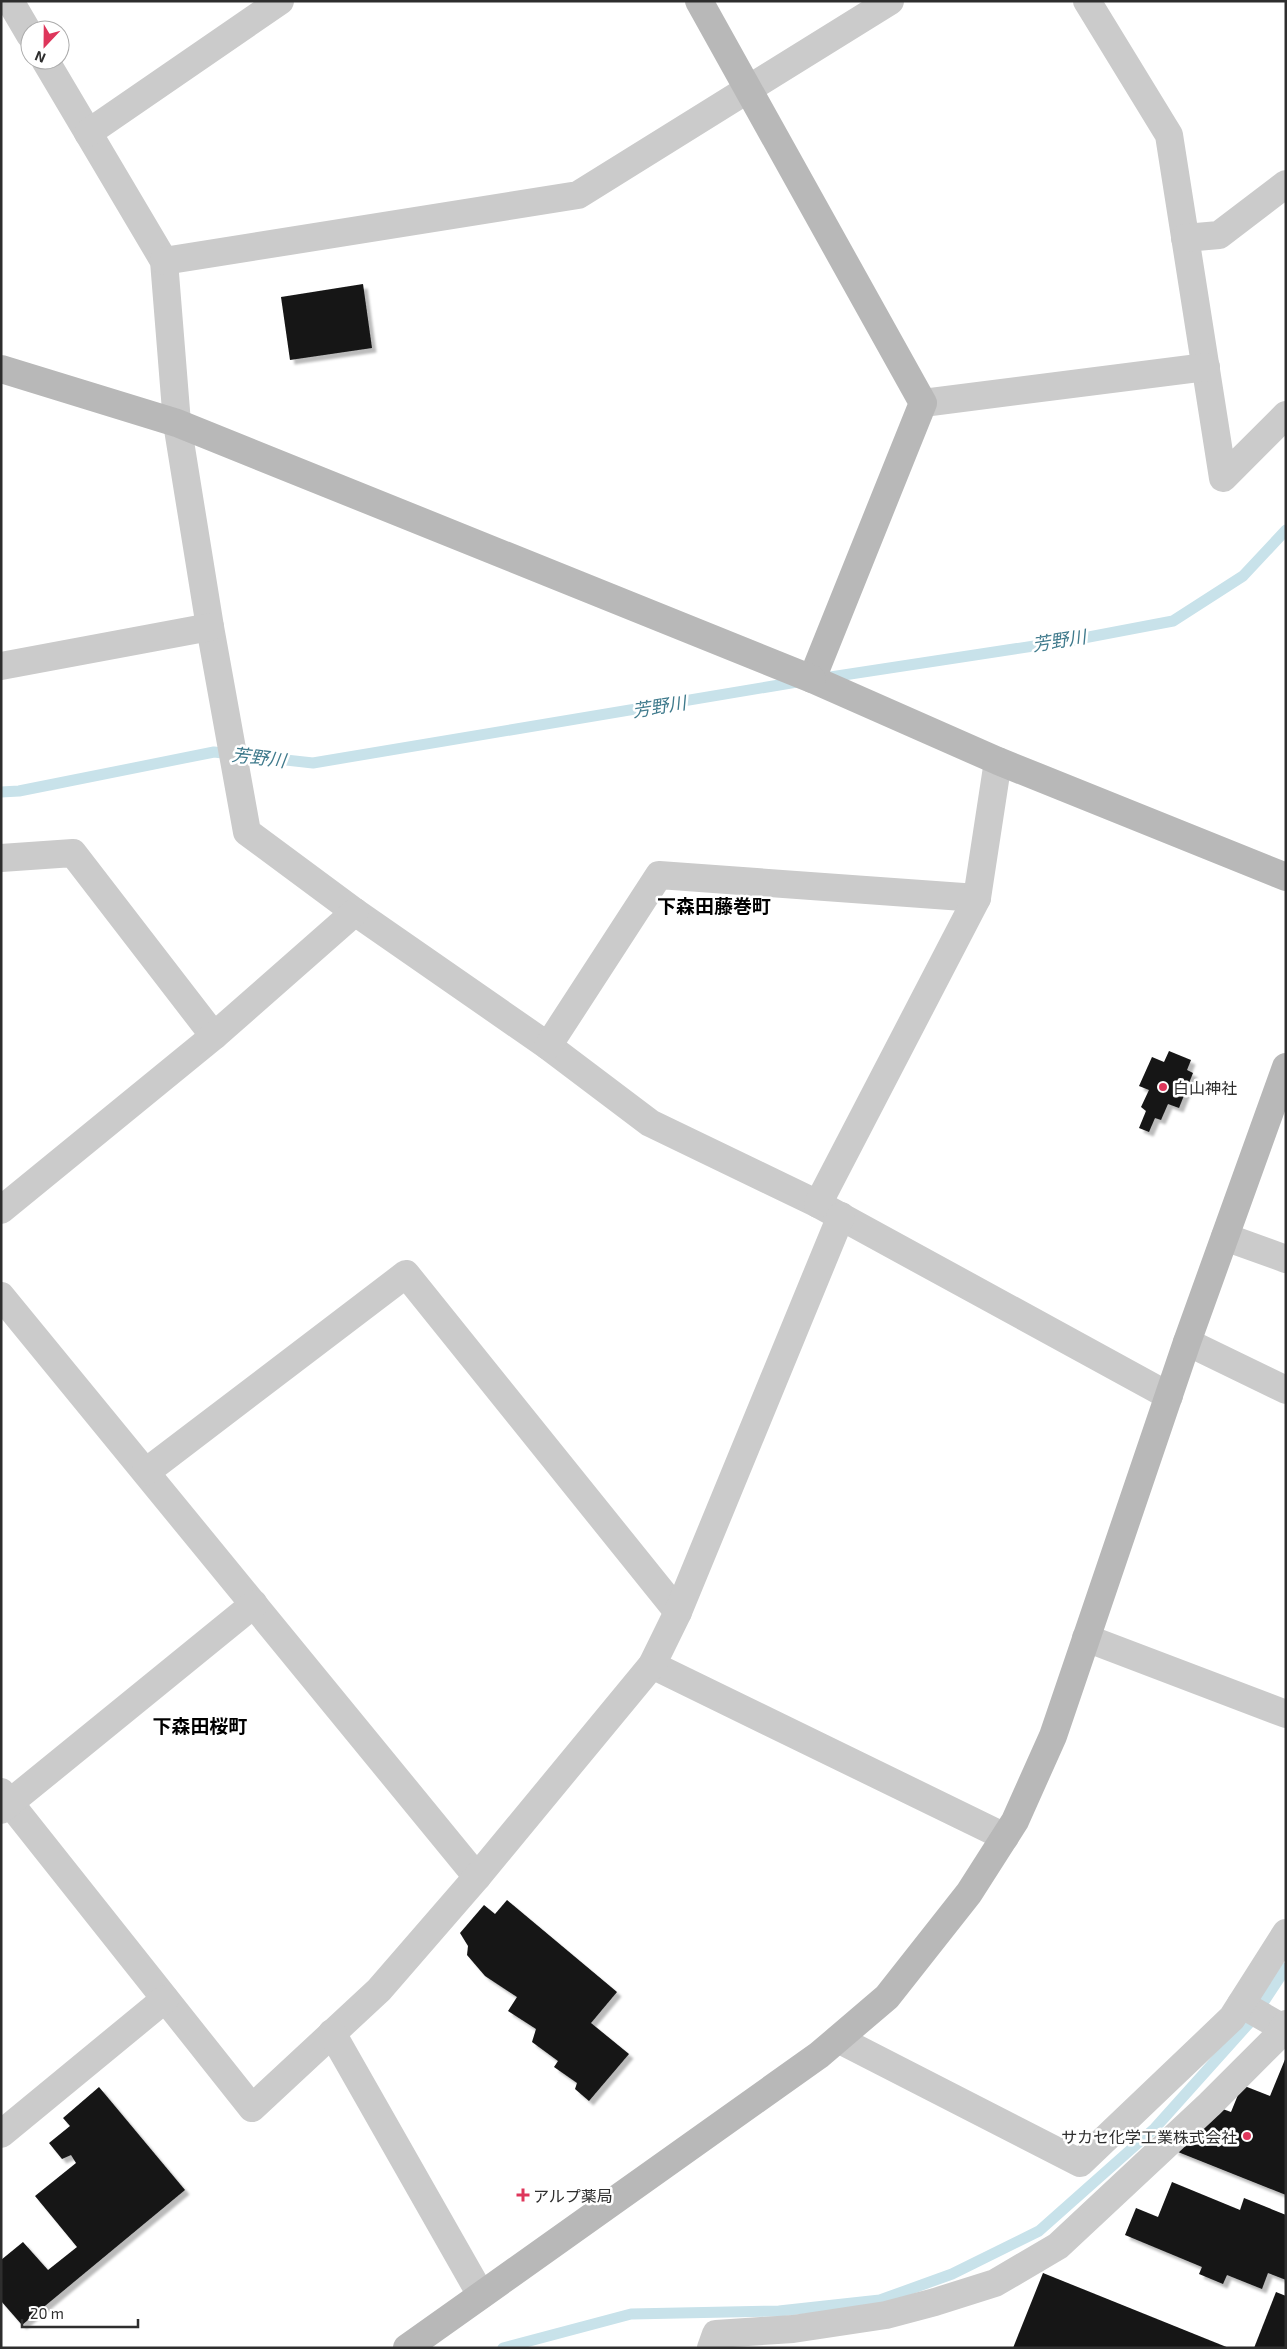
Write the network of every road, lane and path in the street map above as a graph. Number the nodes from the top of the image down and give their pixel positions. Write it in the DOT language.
graph roads {
  1 [pos="10,1"];
  2 [pos="280,1"];
  3 [pos="700,1"];
  4 [pos="890,1"];
  5 [pos="1087,1"];
  6 [pos="21,20"];
  7 [pos="51,70"];
  8 [pos="749,89"];
  9 [pos="88,133"];
  10 [pos="1286,184"];
  11 [pos="1185,238"];
  12 [pos="164,261"];
  13 [pos="1206,367"];
  14 [pos="1,369"];
  15 [pos="923,403"];
  16 [pos="1286,415"];
  17 [pos="177,423"];
  18 [pos="210,626"];
  19 [pos="1,666"];
  20 [pos="812,680"];
  21 [pos="998,761"];
  22 [pos="1,858"];
  23 [pos="1286,877"];
  24 [pos="977,898"];
  25 [pos="355,912"];
  26 [pos="214,1036"];
  27 [pos="548,1046"];
  28 [pos="1286,1068"];
  29 [pos="1,1210"];
  30 [pos="830,1210"];
  31 [pos="1225,1237"];
  32 [pos="1286,1259"];
  33 [pos="1,1296"];
  34 [pos="1187,1342"];
  35 [pos="1286,1390"];
  36 [pos="1169,1396"];
  37 [pos="146,1472"];
  38 [pos="254,1604"];
  39 [pos="678,1612"];
  40 [pos="1086,1638"];
  41 [pos="652,1665"];
  42 [pos="1286,1714"];
  43 [pos="4,1802"];
  44 [pos="1005,1837"];
  45 [pos="477,1877"];
  46 [pos="1286,1933"];
  47 [pos="166,1999"];
  48 [pos="1241,2004"];
  49 [pos="1284,2026"];
  50 [pos="332,2033"];
  51 [pos="838,2039"];
  52 [pos="1,2134"];
  53 [pos="481,2296"];
  54 [pos="407,2348"];
  55 [pos="711,2348"];
  1 -- 6 [label="street"];
  2 -- 9 [label="street"];
  3 -- 8 [label="street"];
  4 -- 8 [label="street"];
  5 -- 11 [label="street"];
  7 -- 9 [label="street"];
  8 -- 12 [label="street"];
  8 -- 15 [label="street"];
  9 -- 12 [label="street"];
  10 -- 11 [label="street"];
  11 -- 13 [label="street"];
  12 -- 17 [label="street"];
  13 -- 15 [label="street"];
  13 -- 16 [label="street"];
  14 -- 17 [label="street"];
  15 -- 20 [label="street"];
  17 -- 18 [label="street"];
  17 -- 20 [label="street"];
  18 -- 19 [label="street"];
  18 -- 25 [label="street"];
  20 -- 21 [label="street"];
  21 -- 23 [label="street"];
  21 -- 24 [label="street"];
  22 -- 26 [label="street"];
  24 -- 27 [label="street"];
  24 -- 30 [label="street"];
  25 -- 26 [label="street"];
  25 -- 27 [label="street"];
  26 -- 29 [label="street"];
  27 -- 30 [label="street"];
  28 -- 31 [label="street"];
  30 -- 36 [label="street"];
  30 -- 39 [label="street"];
  31 -- 32 [label="street"];
  31 -- 34 [label="street"];
  33 -- 37 [label="street"];
  34 -- 35 [label="street"];
  34 -- 36 [label="street"];
  36 -- 40 [label="street"];
  37 -- 38 [label="street"];
  37 -- 39 [label="street"];
  38 -- 43 [label="street"];
  38 -- 45 [label="street"];
  39 -- 41 [label="street"];
  40 -- 42 [label="street"];
  40 -- 44 [label="street"];
  41 -- 44 [label="street"];
  41 -- 45 [label="street"];
  43 -- 47 [label="street"];
  44 -- 51 [label="street"];
  45 -- 50 [label="street"];
  46 -- 48 [label="street"];
  47 -- 50 [label="street"];
  47 -- 52 [label="street"];
  48 -- 49 [label="street"];
  48 -- 51 [label="street"];
  49 -- 55 [label="street"];
  50 -- 53 [label="street"];
  51 -- 53 [label="street"];
  53 -- 54 [label="street"];
}
